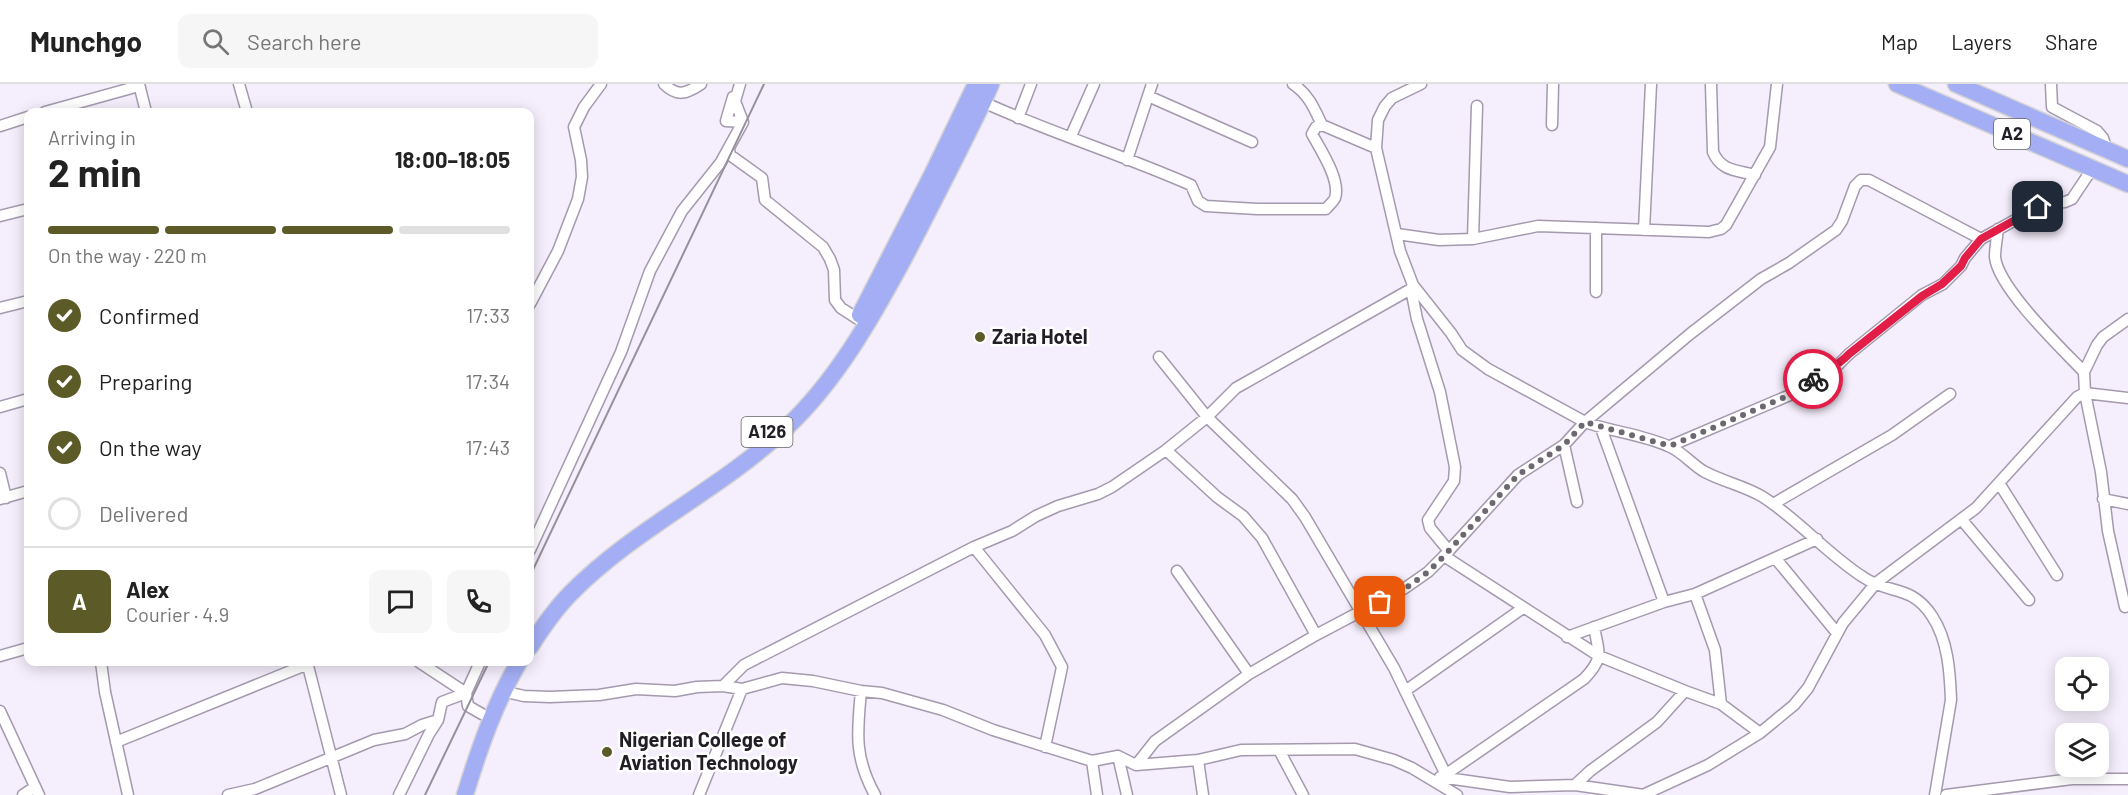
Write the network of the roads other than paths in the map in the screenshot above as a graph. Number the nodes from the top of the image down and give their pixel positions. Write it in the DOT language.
graph roads {
  1 [pos="239,84"];
  2 [pos="601,84"];
  3 [pos="664,84"];
  4 [pos="701,84"];
  5 [pos="739,84"];
  6 [pos="976,84"];
  7 [pos="990,84"];
  8 [pos="1031,84"];
  9 [pos="1094,84"];
  10 [pos="1152,84"];
  11 [pos="1293,84"];
  12 [pos="1421,84"];
  13 [pos="1552,84"];
  14 [pos="1651,84"];
  15 [pos="1711,84"];
  16 [pos="1777,84"];
  17 [pos="1897,84"];
  18 [pos="1956,84"];
  19 [pos="2051,84"];
  20 [pos="139,85"];
  21 [pos="1148,96"];
  22 [pos="983,102"];
  23 [pos="1477,106"];
  24 [pos="59,108"];
  25 [pos="145,108"];
  26 [pos="246,108"];
  27 [pos="24,118"];
  28 [pos="1018,118"];
  29 [pos="1552,125"];
  30 [pos="0,126"];
  31 [pos="1322,126"];
  32 [pos="1071,136"];
  33 [pos="1252,142"];
  34 [pos="729,148"];
  35 [pos="1376,148"];
  36 [pos="2107,150"];
  37 [pos="2128,159"];
  38 [pos="1127,160"];
  39 [pos="2092,169"];
  40 [pos="1755,175"];
  41 [pos="2128,184"];
  42 [pos="24,210"];
  43 [pos="0,216"];
  44 [pos="1596,228"];
  45 [pos="1998,229"];
  46 [pos="1644,230"];
  47 [pos="1397,234"];
  48 [pos="1473,239"];
  49 [pos="1981,239"];
  50 [pos="1412,287"];
  51 [pos="1596,292"];
  52 [pos="534,296"];
  53 [pos="24,302"];
  54 [pos="0,308"];
  55 [pos="858,319"];
  56 [pos="2128,319"];
  57 [pos="1159,357"];
  58 [pos="2084,372"];
  59 [pos="2085,393"];
  60 [pos="1950,394"];
  61 [pos="2128,398"];
  62 [pos="24,400"];
  63 [pos="0,407"];
  64 [pos="1207,417"];
  65 [pos="1585,422"];
  66 [pos="1601,428"];
  67 [pos="1564,445"];
  68 [pos="1670,446"];
  69 [pos="1166,450"];
  70 [pos="0,473"];
  71 [pos="1999,483"];
  72 [pos="24,492"];
  73 [pos="3,499"];
  74 [pos="2103,499"];
  75 [pos="1577,502"];
  76 [pos="1773,504"];
  77 [pos="2128,504"];
  78 [pos="1962,520"];
  79 [pos="1817,539"];
  80 [pos="534,541"];
  81 [pos="974,547"];
  82 [pos="1446,554"];
  83 [pos="1776,559"];
  84 [pos="1177,571"];
  85 [pos="2057,576"];
  86 [pos="1876,583"];
  87 [pos="1695,594"];
  88 [pos="2029,600"];
  89 [pos="1380,602"];
  90 [pos="1664,602"];
  91 [pos="2125,607"];
  92 [pos="1523,608"];
  93 [pos="1361,611"];
  94 [pos="534,623"];
  95 [pos="1371,627"];
  96 [pos="1594,627"];
  97 [pos="1836,633"];
  98 [pos="1316,635"];
  99 [pos="1567,637"];
  100 [pos="534,642"];
  101 [pos="24,649"];
  102 [pos="0,656"];
  103 [pos="1599,656"];
  104 [pos="102,666"];
  105 [pos="301,666"];
  106 [pos="309,666"];
  107 [pos="425,666"];
  108 [pos="478,666"];
  109 [pos="506,666"];
  110 [pos="517,666"];
  111 [pos="1249,674"];
  112 [pos="723,686"];
  113 [pos="742,689"];
  114 [pos="502,691"];
  115 [pos="861,691"];
  116 [pos="1406,691"];
  117 [pos="1685,691"];
  118 [pos="466,693"];
  119 [pos="1721,704"];
  120 [pos="0,711"];
  121 [pos="482,714"];
  122 [pos="438,720"];
  123 [pos="1760,733"];
  124 [pos="116,742"];
  125 [pos="1045,747"];
  126 [pos="1279,750"];
  127 [pos="1118,756"];
  128 [pos="331,758"];
  129 [pos="1198,760"];
  130 [pos="1092,761"];
  131 [pos="1136,765"];
  132 [pos="1428,776"];
  133 [pos="1444,776"];
  134 [pos="2128,778"];
  135 [pos="1937,781"];
  136 [pos="1575,785"];
  137 [pos="37,791"];
  138 [pos="1948,794"];
  139 [pos="23,795"];
  140 [pos="128,795"];
  141 [pos="228,795"];
  142 [pos="341,795"];
  143 [pos="399,795"];
  144 [pos="454,795"];
  145 [pos="465,795"];
  146 [pos="699,795"];
  147 [pos="875,795"];
  148 [pos="1098,795"];
  149 [pos="1127,795"];
  150 [pos="1203,795"];
  151 [pos="1303,795"];
  152 [pos="1457,795"];
  153 [pos="1643,795"];
  154 [pos="1935,795"];
  1 -- 26 [label="street"];
  2 -- 52 [label="street"];
  3 -- 4 [label="street"];
  5 -- 34 [label="street"];
  6 -- 55 [label="highway, A126"];
  7 -- 22 [label="highway, A126"];
  8 -- 28 [label="street"];
  9 -- 32 [label="street"];
  10 -- 21 [label="street"];
  11 -- 31 [label="street"];
  12 -- 35 [label="street"];
  13 -- 29 [label="street"];
  14 -- 46 [label="street"];
  15 -- 40 [label="street"];
  16 -- 40 [label="street"];
  17 -- 39 [label="highway, A2"];
  18 -- 36 [label="highway, A2"];
  19 -- 36 [label="street"];
  20 -- 24 [label="street"];
  20 -- 25 [label="street"];
  21 -- 33 [label="street"];
  21 -- 38 [label="street"];
  22 -- 28 [label="street"];
  22 -- 100 [label="highway, A126"];
  23 -- 48 [label="street"];
  27 -- 30 [label="street"];
  28 -- 32 [label="street"];
  31 -- 35 [label="street"];
  31 -- 38 [label="street"];
  32 -- 38 [label="street"];
  34 -- 55 [label="street"];
  34 -- 80 [label="street"];
  35 -- 47 [label="street"];
  36 -- 37 [label="highway, A2"];
  39 -- 41 [label="highway, A2"];
  39 -- 45 [label="street"];
  40 -- 46 [label="street"];
  42 -- 43 [label="street"];
  44 -- 46 [label="street"];
  44 -- 48 [label="street"];
  44 -- 51 [label="street"];
  45 -- 49 [label="street"];
  45 -- 58 [label="street"];
  47 -- 48 [label="street"];
  47 -- 50 [label="street"];
  49 -- 65 [label="street"];
  49 -- 68 [label="street"];
  50 -- 64 [label="street"];
  50 -- 65 [label="street"];
  50 -- 82 [label="street"];
  53 -- 54 [label="street"];
  55 -- 94 [label="highway, A126"];
  56 -- 58 [label="street"];
  57 -- 64 [label="street"];
  58 -- 59 [label="street"];
  59 -- 61 [label="street"];
  59 -- 71 [label="street"];
  59 -- 74 [label="street"];
  60 -- 76 [label="street"];
  62 -- 63 [label="street"];
  64 -- 69 [label="street"];
  64 -- 93 [label="street"];
  65 -- 66 [label="street"];
  65 -- 67 [label="street"];
  66 -- 68 [label="street"];
  66 -- 90 [label="street"];
  67 -- 75 [label="street"];
  67 -- 82 [label="street"];
  68 -- 76 [label="street"];
  69 -- 81 [label="street"];
  69 -- 98 [label="street"];
  70 -- 73 [label="street"];
  71 -- 78 [label="street"];
  71 -- 85 [label="street"];
  72 -- 73 [label="street"];
  74 -- 77 [label="street"];
  74 -- 91 [label="street"];
  76 -- 79 [label="street"];
  78 -- 86 [label="street"];
  78 -- 88 [label="street"];
  79 -- 83 [label="street"];
  79 -- 86 [label="street"];
  81 -- 112 [label="street"];
  81 -- 125 [label="street"];
  82 -- 89 [label="street"];
  82 -- 92 [label="street"];
  83 -- 87 [label="street"];
  83 -- 97 [label="street"];
  84 -- 111 [label="street"];
  86 -- 97 [label="street"];
  86 -- 135 [label="street"];
  87 -- 90 [label="street"];
  87 -- 119 [label="street"];
  89 -- 93 [label="street"];
  89 -- 95 [label="street"];
  90 -- 96 [label="street"];
  92 -- 99 [label="street"];
  92 -- 116 [label="street"];
  93 -- 95 [label="street"];
  93 -- 98 [label="street"];
  95 -- 116 [label="street"];
  96 -- 99 [label="street"];
  96 -- 103 [label="street"];
  97 -- 123 [label="street"];
  98 -- 111 [label="street"];
  99 -- 103 [label="street"];
  101 -- 102 [label="street"];
  103 -- 117 [label="street"];
  103 -- 133 [label="street"];
  104 -- 124 [label="street"];
  105 -- 124 [label="street"];
  106 -- 128 [label="street"];
  107 -- 118 [label="street"];
  108 -- 118 [label="street"];
  109 -- 121 [label="highway"];
  110 -- 114 [label="highway"];
  111 -- 131 [label="street"];
  112 -- 113 [label="street"];
  112 -- 114 [label="street"];
  113 -- 115 [label="street"];
  113 -- 146 [label="street"];
  114 -- 145 [label="highway"];
  115 -- 125 [label="street"];
  115 -- 147 [label="street"];
  116 -- 133 [label="street"];
  117 -- 119 [label="street"];
  117 -- 136 [label="street"];
  118 -- 121 [label="street"];
  118 -- 122 [label="street"];
  119 -- 123 [label="street"];
  120 -- 137 [label="street"];
  121 -- 144 [label="highway"];
  122 -- 128 [label="street"];
  122 -- 143 [label="street"];
  123 -- 153 [label="street"];
  124 -- 140 [label="street"];
  125 -- 130 [label="street"];
  126 -- 129 [label="street"];
  126 -- 132 [label="street"];
  126 -- 151 [label="street"];
  127 -- 130 [label="street"];
  127 -- 131 [label="street"];
  127 -- 149 [label="street"];
  128 -- 141 [label="street"];
  128 -- 142 [label="street"];
  129 -- 131 [label="street"];
  129 -- 150 [label="street"];
  130 -- 148 [label="street"];
  132 -- 133 [label="street"];
  132 -- 152 [label="street"];
  133 -- 136 [label="street"];
  134 -- 138 [label="street"];
  135 -- 138 [label="street"];
  135 -- 154 [label="street"];
  136 -- 153 [label="street"];
  137 -- 139 [label="street"];
}
